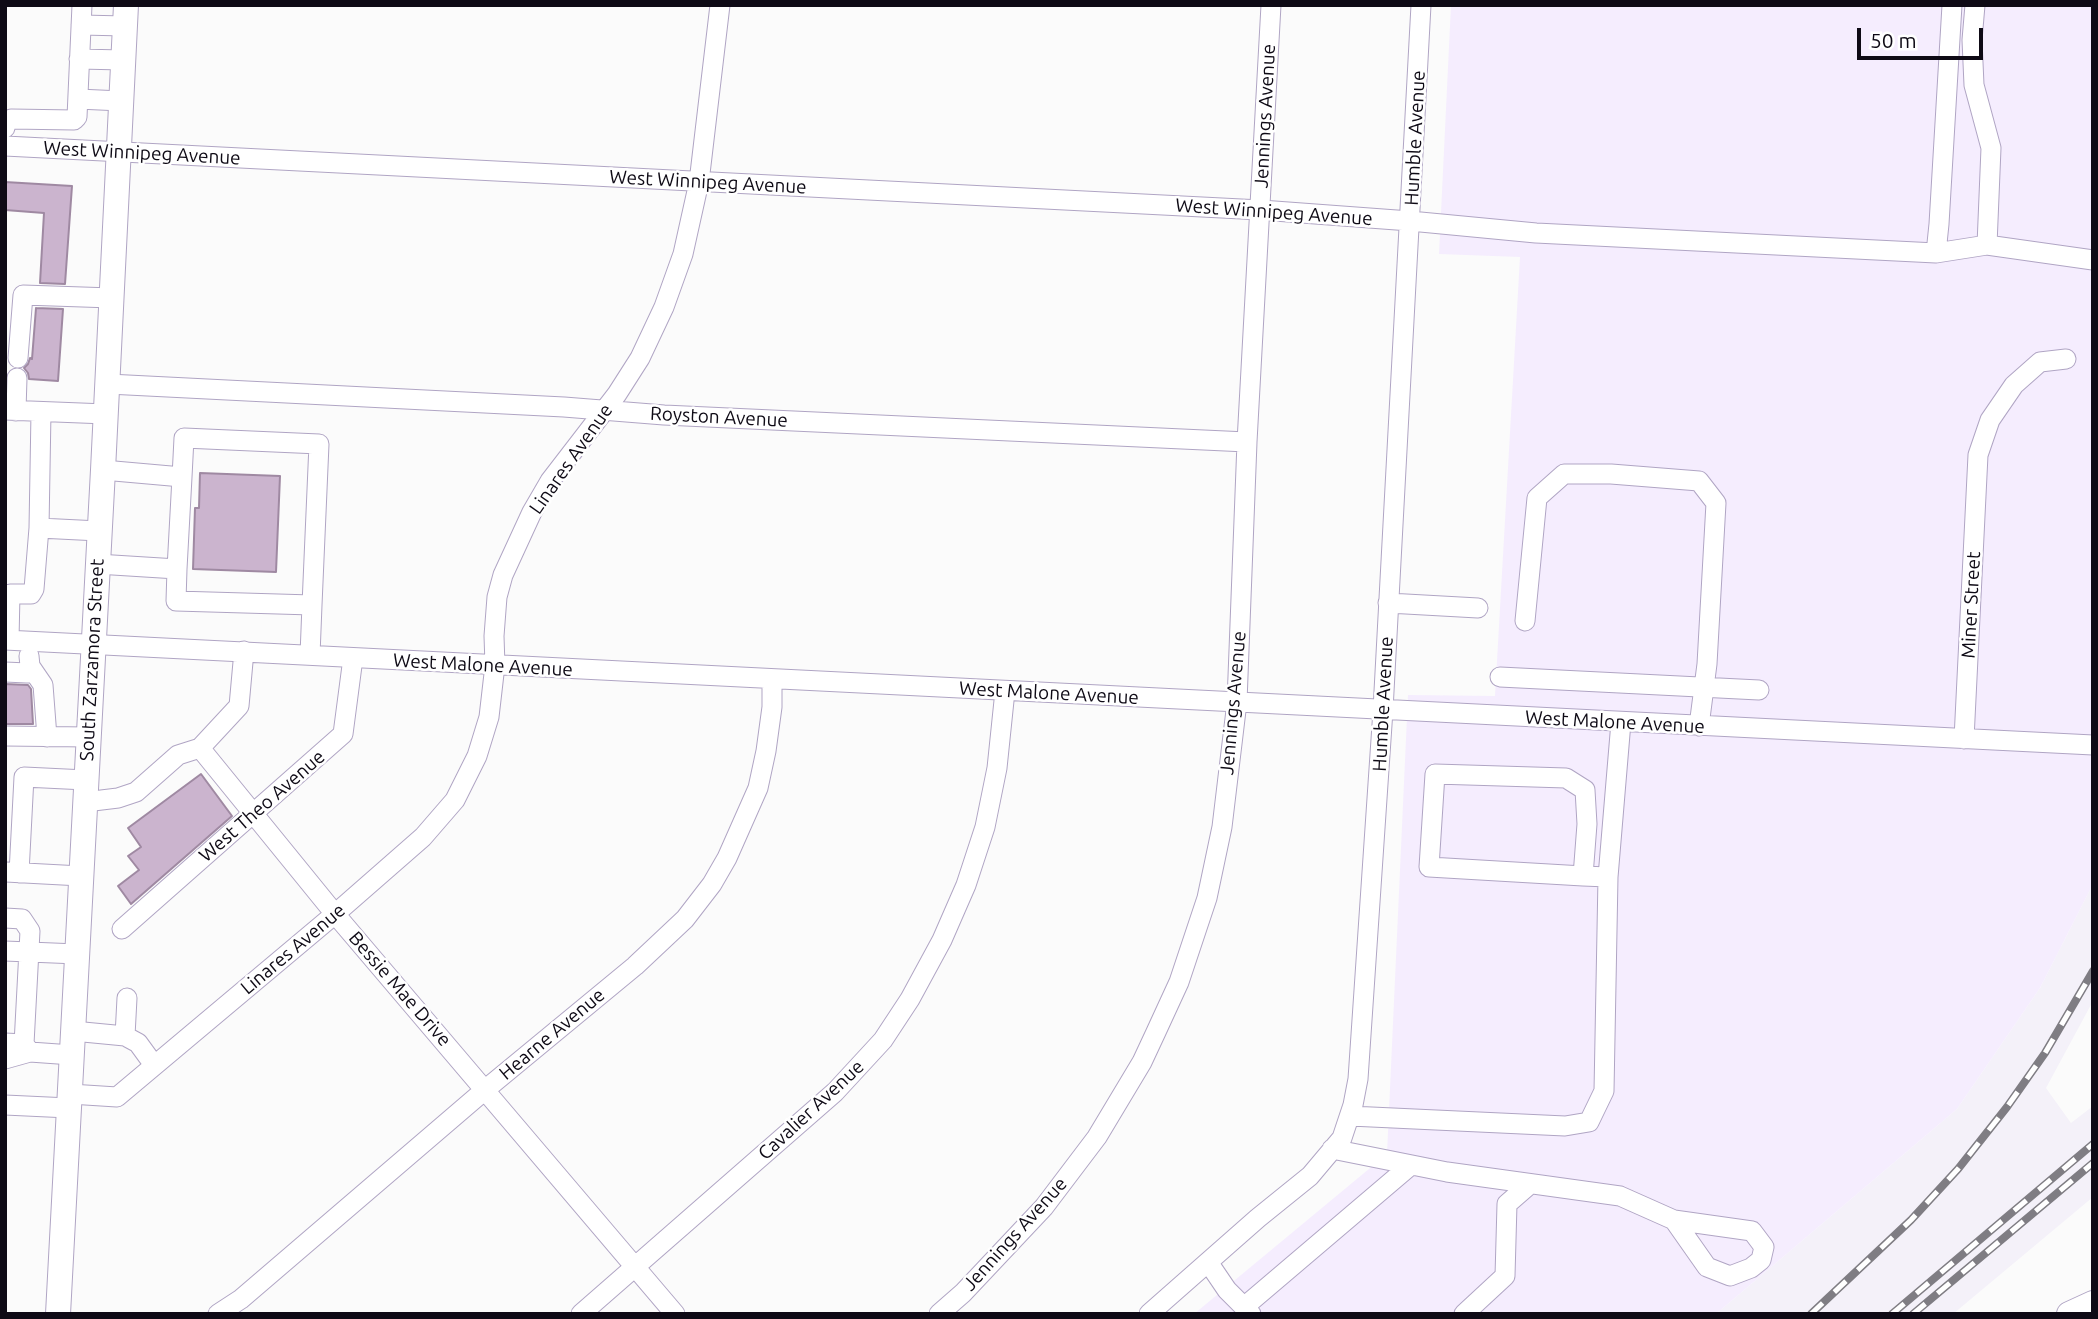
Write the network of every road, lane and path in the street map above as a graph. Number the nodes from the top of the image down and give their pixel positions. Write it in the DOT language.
graph roads {
  1 [pos="720,5"];
  2 [pos="1271,5"];
  3 [pos="1421,5"];
  4 [pos="1952,5"];
  5 [pos="1975,5"];
  6 [pos="81,15"];
  7 [pos="126,15"];
  8 [pos="79,59"];
  9 [pos="123,61"];
  10 [pos="78,99"];
  11 [pos="121,101"];
  12 [pos="5,128"];
  13 [pos="5,146"];
  14 [pos="118,152"];
  15 [pos="699,182"];
  16 [pos="1261,210"];
  17 [pos="1410,221"];
  18 [pos="1987,245"];
  19 [pos="1936,253"];
  20 [pos="2093,260"];
  21 [pos="112,298"];
  22 [pos="18,358"];
  23 [pos="2066,359"];
  24 [pos="17,379"];
  25 [pos="108,384"];
  26 [pos="10,411"];
  27 [pos="604,411"];
  28 [pos="41,412"];
  29 [pos="106,414"];
  30 [pos="1248,443"];
  31 [pos="103,470"];
  32 [pos="182,477"];
  33 [pos="39,528"];
  34 [pos="99,531"];
  35 [pos="97,564"];
  36 [pos="177,569"];
  37 [pos="1388,603"];
  38 [pos="312,605"];
  39 [pos="1478,608"];
  40 [pos="1525,621"];
  41 [pos="14,640"];
  42 [pos="93,644"];
  43 [pos="244,651"];
  44 [pos="310,655"];
  45 [pos="353,658"];
  46 [pos="495,665"];
  47 [pos="30,666"];
  48 [pos="5,672"];
  49 [pos="1500,677"];
  50 [pos="772,680"];
  51 [pos="1704,687"];
  52 [pos="1759,690"];
  53 [pos="1005,691"];
  54 [pos="1237,702"];
  55 [pos="1383,710"];
  56 [pos="1620,722"];
  57 [pos="1699,726"];
  58 [pos="5,736"];
  59 [pos="47,737"];
  60 [pos="88,737"];
  61 [pos="1964,739"];
  62 [pos="2093,745"];
  63 [pos="200,748"];
  64 [pos="85,791"];
  65 [pos="254,813"];
  66 [pos="12,872"];
  67 [pos="82,876"];
  68 [pos="1583,876"];
  69 [pos="1608,877"];
  70 [pos="335,914"];
  71 [pos="5,918"];
  72 [pos="122,929"];
  73 [pos="5,951"];
  74 [pos="29,952"];
  75 [pos="77,954"];
  76 [pos="127,998"];
  77 [pos="125,1036"];
  78 [pos="73,1043"];
  79 [pos="20,1046"];
  80 [pos="5,1059"];
  81 [pos="154,1065"];
  82 [pos="486,1090"];
  83 [pos="69,1101"];
  84 [pos="5,1105"];
  85 [pos="1350,1116"];
  86 [pos="1332,1149"];
  87 [pos="1411,1165"];
  88 [pos="1530,1184"];
  89 [pos="1674,1220"];
  90 [pos="1208,1262"];
  91 [pos="635,1267"];
  92 [pos="2093,1303"];
  93 [pos="1247,1310"];
  94 [pos="58,1314"];
  95 [pos="218,1314"];
  96 [pos="580,1314"];
  97 [pos="675,1314"];
  98 [pos="939,1314"];
  99 [pos="1149,1314"];
  100 [pos="1464,1314"];
  101 [pos="2069,1314"];
  1 -- 15 [label="street, Linares Avenue"];
  2 -- 16 [label="street, Jennings Avenue"];
  3 -- 17 [label="street, Humble Avenue"];
  4 -- 19 [label="street"];
  5 -- 18 [label="street"];
  6 -- 7 [label="street"];
  6 -- 8 [label="street"];
  7 -- 9 [label="main road, South Zarzamora Street"];
  8 -- 9 [label="street"];
  8 -- 10 [label="street"];
  9 -- 11 [label="main road, South Zarzamora Street"];
  10 -- 11 [label="street"];
  10 -- 12 [label="street"];
  11 -- 14 [label="main road, South Zarzamora Street"];
  13 -- 14 [label="street, West Winnipeg Avenue"];
  14 -- 15 [label="street, West Winnipeg Avenue"];
  14 -- 21 [label="main road, South Zarzamora Street"];
  15 -- 16 [label="street, West Winnipeg Avenue"];
  15 -- 27 [label="street, Linares Avenue"];
  16 -- 17 [label="street, West Winnipeg Avenue"];
  16 -- 30 [label="street, Jennings Avenue"];
  17 -- 19 [label="street, West Winnipeg Avenue"];
  17 -- 37 [label="street, Humble Avenue"];
  18 -- 19 [label="street, West Winnipeg Avenue"];
  18 -- 20 [label="street, West Winnipeg Avenue"];
  21 -- 22 [label="street"];
  21 -- 25 [label="main road, South Zarzamora Street"];
  23 -- 61 [label="street, Miner Street"];
  24 -- 26 [label="street"];
  25 -- 27 [label="street, Royston Avenue"];
  25 -- 29 [label="main road, South Zarzamora Street"];
  26 -- 28 [label="street"];
  27 -- 30 [label="street, Royston Avenue"];
  27 -- 46 [label="street, Linares Avenue"];
  28 -- 29 [label="street"];
  28 -- 33 [label="street"];
  29 -- 31 [label="main road, South Zarzamora Street"];
  30 -- 54 [label="street, Jennings Avenue"];
  31 -- 32 [label="street"];
  31 -- 34 [label="main road, South Zarzamora Street"];
  32 -- 36 [label="street"];
  32 -- 38 [label="street"];
  33 -- 34 [label="street"];
  33 -- 41 [label="street"];
  34 -- 35 [label="main road, South Zarzamora Street"];
  35 -- 36 [label="street"];
  35 -- 42 [label="main road, South Zarzamora Street"];
  36 -- 38 [label="street"];
  37 -- 39 [label="street"];
  37 -- 55 [label="street, Humble Avenue"];
  38 -- 44 [label="street"];
  40 -- 51 [label="street"];
  41 -- 42 [label="street, West Malone Avenue"];
  41 -- 47 [label="street"];
  42 -- 43 [label="street, West Malone Avenue"];
  42 -- 60 [label="main road, South Zarzamora Street"];
  43 -- 44 [label="street, West Malone Avenue"];
  43 -- 63 [label="street"];
  44 -- 45 [label="street, West Malone Avenue"];
  45 -- 46 [label="street, West Malone Avenue"];
  45 -- 65 [label="street, West Theo Avenue"];
  46 -- 50 [label="street, West Malone Avenue"];
  46 -- 70 [label="street, Linares Avenue"];
  47 -- 48 [label="street"];
  47 -- 59 [label="street"];
  49 -- 51 [label="street"];
  50 -- 53 [label="street, West Malone Avenue"];
  50 -- 82 [label="street, Hearne Avenue"];
  51 -- 52 [label="street"];
  51 -- 57 [label="street"];
  53 -- 54 [label="street, West Malone Avenue"];
  53 -- 91 [label="street, Cavalier Avenue"];
  54 -- 55 [label="street, West Malone Avenue"];
  54 -- 98 [label="street, Jennings Avenue"];
  55 -- 56 [label="street, West Malone Avenue"];
  55 -- 85 [label="street, Humble Avenue"];
  56 -- 57 [label="street, West Malone Avenue"];
  56 -- 69 [label="street"];
  57 -- 61 [label="street, West Malone Avenue"];
  58 -- 59 [label="street"];
  59 -- 60 [label="street"];
  60 -- 64 [label="main road, South Zarzamora Street"];
  61 -- 62 [label="street, West Malone Avenue"];
  63 -- 64 [label="street"];
  63 -- 65 [label="street, Bessie Mae Drive"];
  64 -- 66 [label="street"];
  64 -- 67 [label="main road, South Zarzamora Street"];
  65 -- 70 [label="street, Bessie Mae Drive"];
  65 -- 72 [label="street, West Theo Avenue"];
  66 -- 67 [label="street"];
  67 -- 75 [label="main road, South Zarzamora Street"];
  68 -- 68 [label="street"];
  68 -- 69 [label="street"];
  69 -- 85 [label="street"];
  70 -- 81 [label="street, Linares Avenue"];
  70 -- 82 [label="street, Bessie Mae Drive"];
  71 -- 74 [label="street"];
  73 -- 74 [label="street"];
  74 -- 75 [label="street"];
  74 -- 79 [label="street"];
  75 -- 78 [label="main road, South Zarzamora Street"];
  76 -- 77 [label="street"];
  77 -- 78 [label="street"];
  77 -- 81 [label="street"];
  78 -- 79 [label="street"];
  78 -- 83 [label="main road, South Zarzamora Street"];
  79 -- 80 [label="street"];
  81 -- 83 [label="street, Linares Avenue"];
  82 -- 91 [label="street, Bessie Mae Drive"];
  82 -- 95 [label="street, Hearne Avenue"];
  83 -- 84 [label="street, Linares Avenue"];
  83 -- 94 [label="main road, South Zarzamora Street"];
  85 -- 86 [label="street, Humble Avenue"];
  86 -- 87 [label="street"];
  86 -- 90 [label="street, Humble Avenue"];
  87 -- 88 [label="street"];
  87 -- 93 [label="street"];
  88 -- 89 [label="street"];
  88 -- 100 [label="street"];
  90 -- 93 [label="street"];
  90 -- 99 [label="street, Humble Avenue"];
  91 -- 96 [label="street, Cavalier Avenue"];
  91 -- 97 [label="street, Bessie Mae Drive"];
  92 -- 101 [label="main road"];
}
